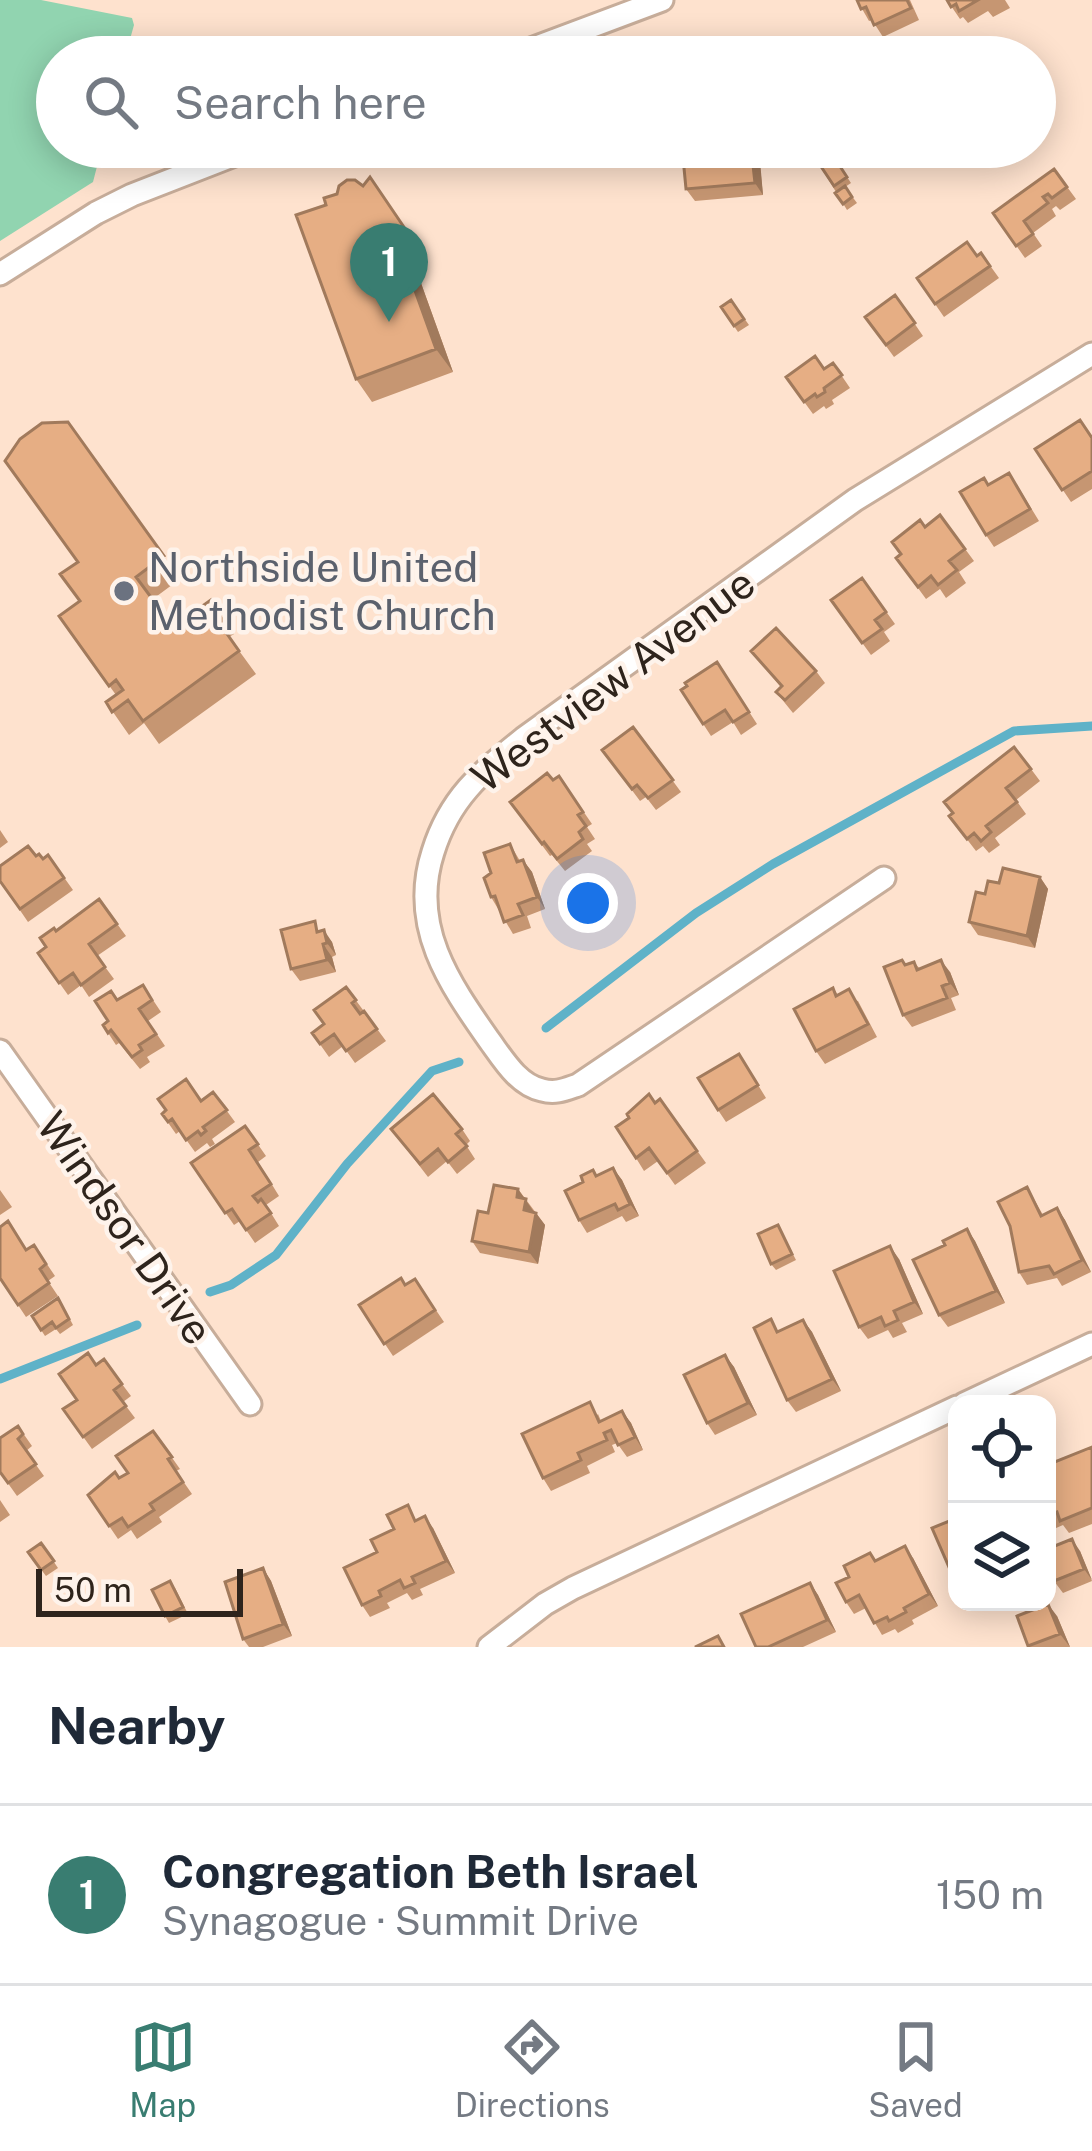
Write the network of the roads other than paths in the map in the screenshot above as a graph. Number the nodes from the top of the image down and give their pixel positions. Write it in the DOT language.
graph roads {
  1 [pos="662,0"];
  2 [pos="566,36"];
  3 [pos="202,168"];
  4 [pos="0,274"];
  5 [pos="1092,354"];
  6 [pos="884,878"];
  7 [pos="0,1051"];
  8 [pos="1092,1344"];
  9 [pos="984,1395"];
  10 [pos="250,1404"];
  11 [pos="948,1412"];
  12 [pos="489,1647"];
  1 -- 2 [label="street"];
  3 -- 4 [label="street"];
  5 -- 6 [label="street, Westview Avenue"];
  7 -- 10 [label="street, Windsor Drive"];
  8 -- 9 [label="street"];
  11 -- 12 [label="street"];
}
